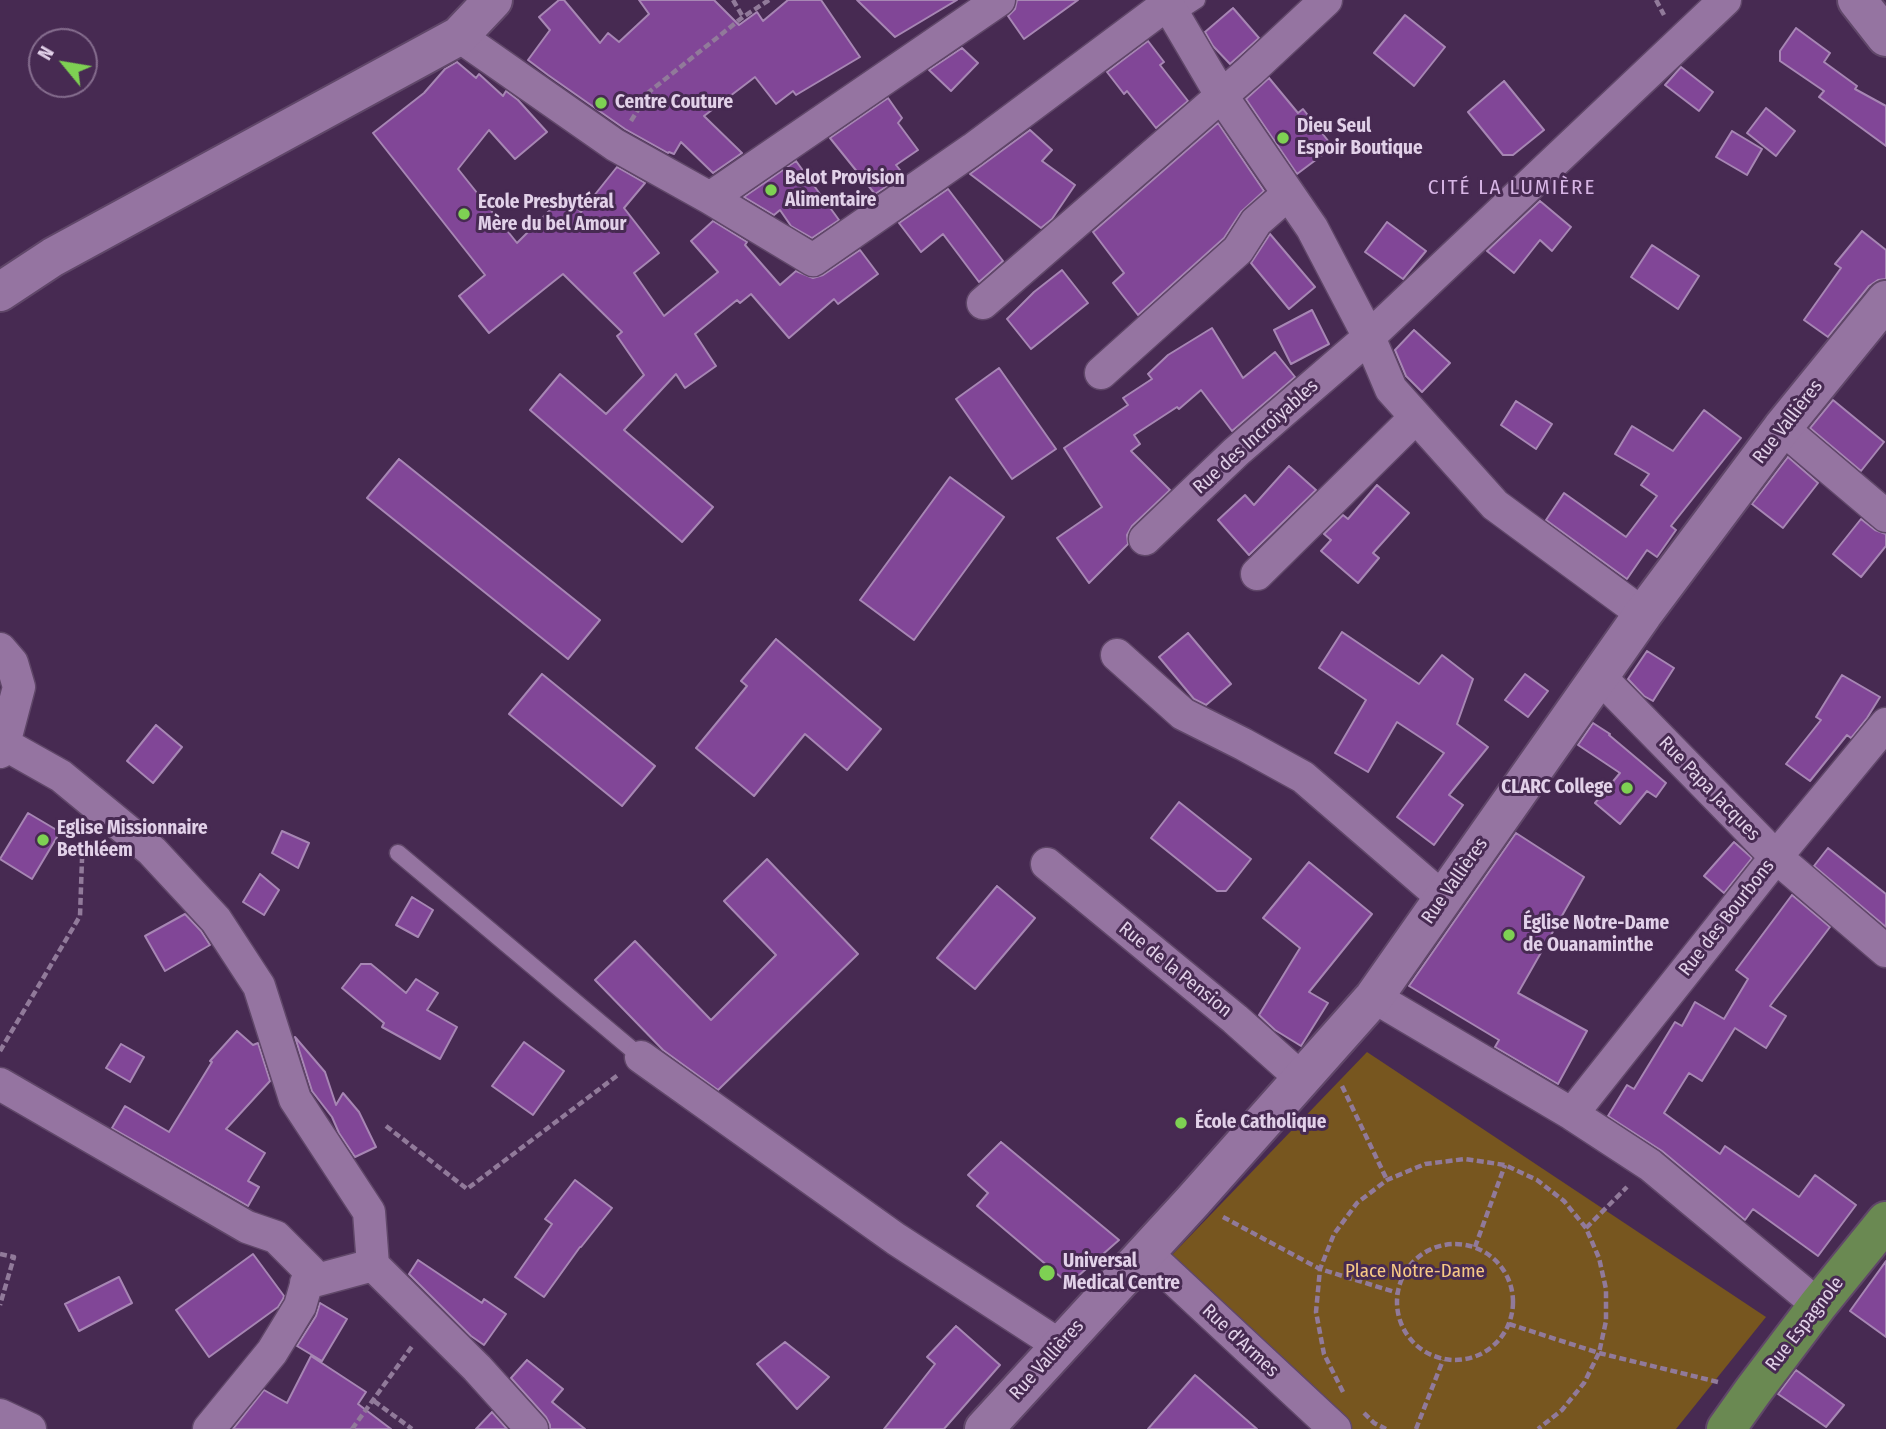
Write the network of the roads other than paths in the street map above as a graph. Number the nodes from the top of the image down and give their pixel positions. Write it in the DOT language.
graph roads {
  1 [pos="493,0"];
  2 [pos="999,0"];
  3 [pos="1326,0"];
  4 [pos="1725,0"];
  5 [pos="1857,0"];
  6 [pos="1175,5"];
  7 [pos="459,36"];
  8 [pos="1886,37"];
  9 [pos="1221,95"];
  10 [pos="1288,194"];
  11 [pos="710,198"];
  12 [pos="0,292"];
  13 [pos="1886,300"];
  14 [pos="983,303"];
  15 [pos="1368,337"];
  16 [pos="1101,373"];
  17 [pos="1416,417"];
  18 [pos="1782,428"];
  19 [pos="1886,516"];
  20 [pos="1145,539"];
  21 [pos="1257,574"];
  22 [pos="1643,614"];
  23 [pos="0,649"];
  24 [pos="1117,654"];
  25 [pos="1600,677"];
  26 [pos="1886,724"];
  27 [pos="2,748"];
  28 [pos="398,853"];
  29 [pos="1776,857"];
  30 [pos="1047,864"];
  31 [pos="1443,898"];
  32 [pos="1886,951"];
  33 [pos="1374,997"];
  34 [pos="641,1057"];
  35 [pos="1313,1065"];
  36 [pos="0,1084"];
  37 [pos="1572,1114"];
  38 [pos="1886,1221"];
  39 [pos="1146,1253"];
  40 [pos="373,1265"];
  41 [pos="306,1283"];
  42 [pos="1818,1305"];
  43 [pos="1059,1345"];
  44 [pos="0,1415"];
  45 [pos="30,1429"];
  46 [pos="209,1429"];
  47 [pos="532,1429"];
  48 [pos="984,1429"];
  49 [pos="1335,1429"];
  50 [pos="1727,1429"];
  1 -- 7 [label="street"];
  2 -- 11 [label="street"];
  3 -- 9 [label="street"];
  4 -- 15 [label="street, Rue des Incroiyables"];
  5 -- 8 [label="street"];
  6 -- 9 [label="street"];
  6 -- 11 [label="street"];
  7 -- 11 [label="street"];
  7 -- 12 [label="street"];
  9 -- 10 [label="street"];
  9 -- 14 [label="street"];
  10 -- 15 [label="street"];
  10 -- 16 [label="street"];
  13 -- 18 [label="street, Rue Vallières"];
  15 -- 17 [label="street"];
  15 -- 20 [label="street, Rue des Incroiyables"];
  17 -- 21 [label="street"];
  17 -- 22 [label="street"];
  18 -- 19 [label="street"];
  18 -- 22 [label="street, Rue Vallières"];
  22 -- 25 [label="street, Rue Vallières"];
  23 -- 27 [label="street"];
  24 -- 31 [label="street"];
  25 -- 29 [label="street, Rue Papa Jacques"];
  25 -- 31 [label="street, Rue Vallières"];
  26 -- 29 [label="street, Rue des Bourbons"];
  27 -- 40 [label="street"];
  28 -- 34 [label="lane"];
  29 -- 32 [label="street, Rue Papa Jacques"];
  29 -- 37 [label="street, Rue des Bourbons"];
  30 -- 35 [label="street, Rue de la Pension"];
  31 -- 33 [label="street, Rue Vallières"];
  33 -- 35 [label="street, Rue Vallières"];
  33 -- 37 [label="street"];
  34 -- 43 [label="street"];
  35 -- 39 [label="street, Rue Vallières"];
  36 -- 41 [label="street"];
  37 -- 42 [label="street"];
  38 -- 42 [label="main road, Rue Espagnole"];
  39 -- 43 [label="street, Rue Vallières"];
  39 -- 49 [label="street, Rue d'Armes"];
  40 -- 41 [label="street"];
  40 -- 47 [label="street"];
  41 -- 46 [label="street"];
  42 -- 50 [label="main road, Rue Espagnole"];
  43 -- 48 [label="street, Rue Vallières"];
  44 -- 45 [label="street"];
}
